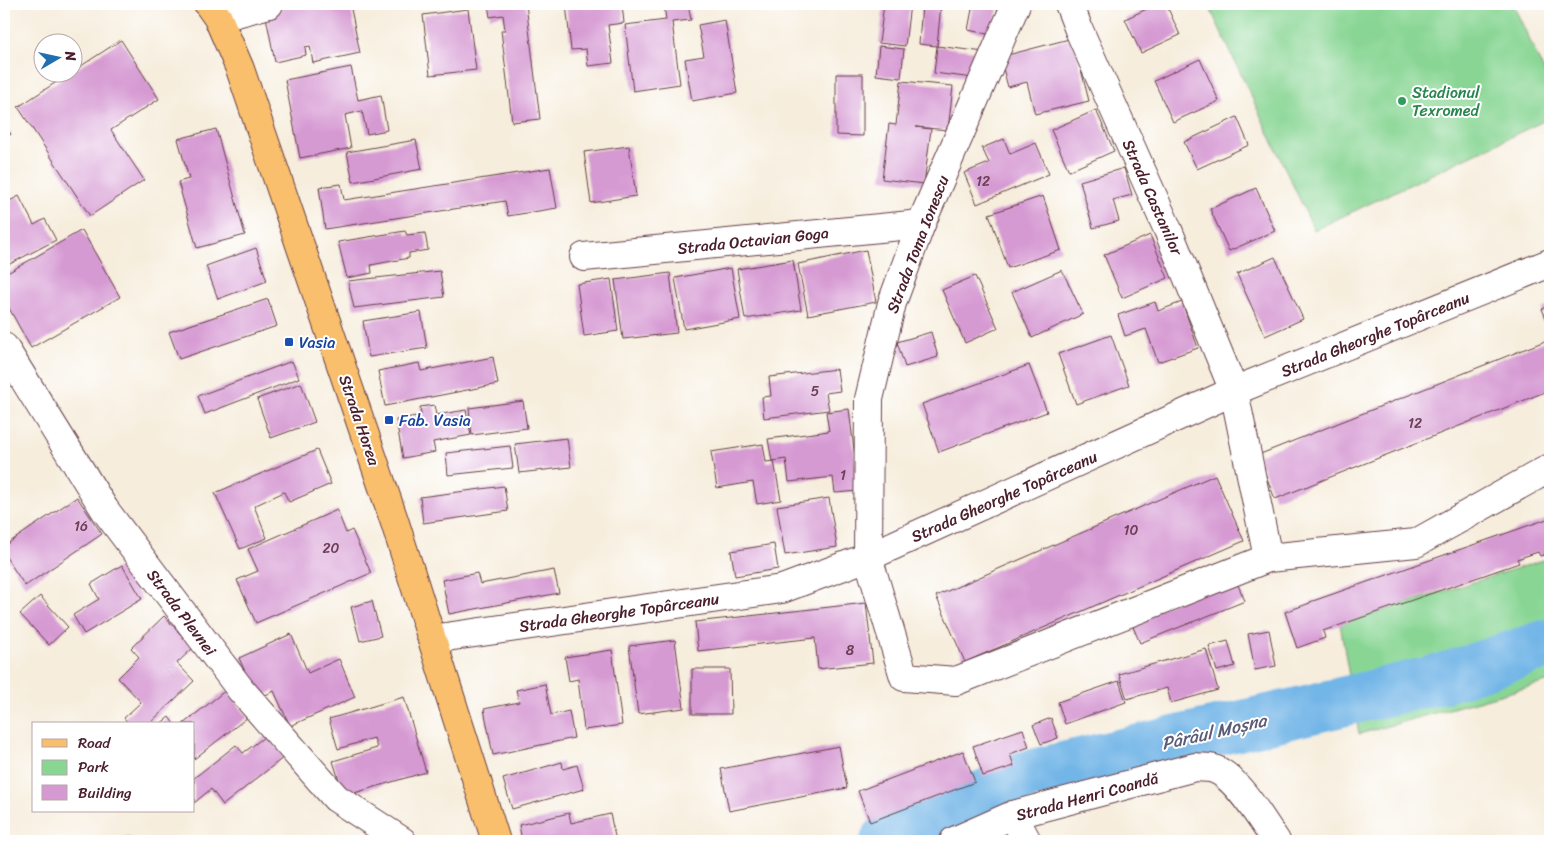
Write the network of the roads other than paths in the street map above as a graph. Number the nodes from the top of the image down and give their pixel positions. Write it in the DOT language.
graph roads {
  1 [pos="269,4"];
  2 [pos="1016,4"];
  3 [pos="1069,4"];
  4 [pos="213,11"];
  5 [pos="922,224"];
  6 [pos="584,257"];
  7 [pos="1550,263"];
  8 [pos="4,347"];
  9 [pos="1234,391"];
  10 [pos="1550,468"];
  11 [pos="868,557"];
  12 [pos="1268,558"];
  13 [pos="432,640"];
  14 [pos="1013,815"];
  15 [pos="402,841"];
  16 [pos="496,841"];
  17 [pos="954,841"];
  18 [pos="1027,841"];
  19 [pos="1276,841"];
  1 -- 4 [label="street"];
  2 -- 5 [label="street, Strada Toma Ionescu"];
  3 -- 9 [label="street, Strada Castanilor"];
  4 -- 13 [label="main road, Strada Horea"];
  5 -- 6 [label="street, Strada Octavian Goga"];
  5 -- 11 [label="street, Strada Toma Ionescu"];
  7 -- 9 [label="street, Strada Gheorghe Topârceanu"];
  8 -- 15 [label="street, Strada Plevnei"];
  9 -- 11 [label="street, Strada Gheorghe Topârceanu"];
  9 -- 12 [label="street, Strada Castanilor"];
  10 -- 12 [label="street"];
  11 -- 12 [label="street, Strada Toma Ionescu"];
  11 -- 13 [label="street, Strada Gheorghe Topârceanu"];
  13 -- 16 [label="main road, Strada Horea"];
  14 -- 17 [label="street, Strada Henri Coandă"];
  14 -- 18 [label="street"];
  14 -- 19 [label="street, Strada Henri Coandă"];
}
